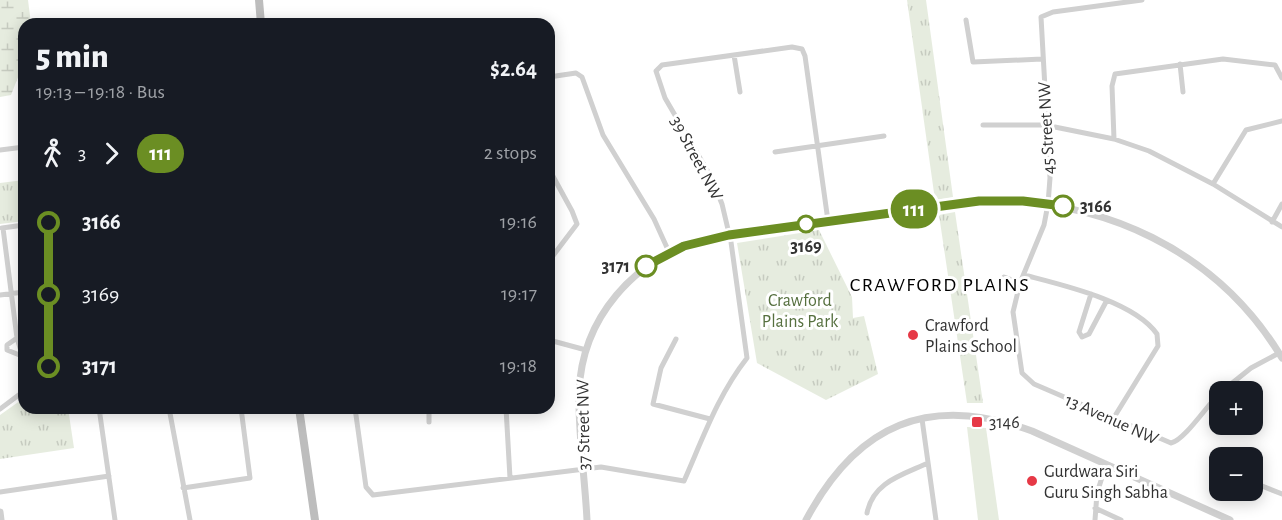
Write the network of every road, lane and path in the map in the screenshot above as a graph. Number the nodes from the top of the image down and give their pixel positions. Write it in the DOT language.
graph roads {
  1 [pos="259,0"];
  2 [pos="1142,0"];
  3 [pos="260,18"];
  4 [pos="966,20"];
  5 [pos="734,55"];
  6 [pos="1042,59"];
  7 [pos="1180,64"];
  8 [pos="555,76"];
  9 [pos="1282,78"];
  10 [pos="740,92"];
  11 [pos="1183,92"];
  12 [pos="1282,121"];
  13 [pos="1045,124"];
  14 [pos="983,125"];
  15 [pos="884,136"];
  16 [pos="1114,140"];
  17 [pos="818,146"];
  18 [pos="18,148"];
  19 [pos="0,150"];
  20 [pos="775,152"];
  21 [pos="555,180"];
  22 [pos="1213,183"];
  23 [pos="1048,204"];
  24 [pos="1282,204"];
  25 [pos="828,221"];
  26 [pos="1272,222"];
  27 [pos="18,226"];
  28 [pos="1282,227"];
  29 [pos="2,228"];
  30 [pos="729,235"];
  31 [pos="669,252"];
  32 [pos="555,253"];
  33 [pos="1024,275"];
  34 [pos="1004,277"];
  35 [pos="1020,283"];
  36 [pos="18,292"];
  37 [pos="11,293"];
  38 [pos="1091,294"];
  39 [pos="0,295"];
  40 [pos="1107,300"];
  41 [pos="17,338"];
  42 [pos="676,339"];
  43 [pos="18,341"];
  44 [pos="555,342"];
  45 [pos="586,350"];
  46 [pos="1281,354"];
  47 [pos="18,356"];
  48 [pos="1023,376"];
  49 [pos="1234,381"];
  50 [pos="18,396"];
  51 [pos="1209,405"];
  52 [pos="0,409"];
  53 [pos="101,414"];
  54 [pos="170,414"];
  55 [pos="242,414"];
  56 [pos="300,414"];
  57 [pos="356,414"];
  58 [pos="429,414"];
  59 [pos="506,414"];
  60 [pos="710,419"];
  61 [pos="921,419"];
  62 [pos="1113,419"];
  63 [pos="429,422"];
  64 [pos="928,463"];
  65 [pos="1106,465"];
  66 [pos="584,469"];
  67 [pos="109,476"];
  68 [pos="510,478"];
  69 [pos="1263,486"];
  70 [pos="183,488"];
  71 [pos="0,492"];
  72 [pos="1282,494"];
  73 [pos="1095,508"];
  74 [pos="0,512"];
  75 [pos="867,513"];
  76 [pos="1,520"];
  77 [pos="115,520"];
  78 [pos="190,520"];
  79 [pos="315,520"];
  80 [pos="586,520"];
  81 [pos="806,520"];
  82 [pos="936,520"];
  83 [pos="1095,520"];
  84 [pos="1121,520"];
  85 [pos="1230,520"];
  1 -- 3 [label="main road"];
  2 -- 6 [label="street, 45 Street NW"];
  4 -- 6 [label="street"];
  5 -- 10 [label="street"];
  5 -- 17 [label="street"];
  5 -- 30 [label="street, 39 Street NW"];
  6 -- 13 [label="street, 45 Street NW"];
  7 -- 9 [label="street"];
  7 -- 11 [label="street"];
  7 -- 16 [label="street"];
  8 -- 31 [label="street"];
  12 -- 22 [label="street"];
  13 -- 14 [label="street"];
  13 -- 16 [label="street"];
  13 -- 23 [label="street, 45 Street NW"];
  15 -- 17 [label="street"];
  16 -- 22 [label="street"];
  17 -- 20 [label="street"];
  17 -- 25 [label="street"];
  18 -- 19 [label="street"];
  21 -- 32 [label="street"];
  22 -- 26 [label="street"];
  23 -- 25 [label="street, 37 Street NW"];
  23 -- 33 [label="street, 45 Street NW"];
  23 -- 46 [label="street, 37 Street NW"];
  24 -- 26 [label="street"];
  25 -- 30 [label="street, 37 Street NW"];
  26 -- 28 [label="street"];
  27 -- 29 [label="street"];
  29 -- 37 [label="street"];
  30 -- 31 [label="street, 37 Street NW"];
  30 -- 60 [label="street, 39 Street NW"];
  31 -- 45 [label="street, 37 Street NW"];
  33 -- 35 [label="street, 45 Street NW"];
  33 -- 38 [label="street"];
  34 -- 35 [label="street"];
  35 -- 48 [label="street, 45 Street NW"];
  36 -- 37 [label="street"];
  37 -- 39 [label="street"];
  37 -- 41 [label="street"];
  38 -- 40 [label="street"];
  38 -- 40 [label="street"];
  40 -- 62 [label="street"];
  41 -- 43 [label="street"];
  41 -- 47 [label="street"];
  42 -- 60 [label="street"];
  44 -- 45 [label="street"];
  45 -- 66 [label="street, 37 Street NW"];
  46 -- 49 [label="street, 13 Avenue NW"];
  48 -- 62 [label="street, 13 Avenue NW"];
  50 -- 52 [label="street"];
  51 -- 62 [label="street, 13 Avenue NW"];
  53 -- 67 [label="street"];
  54 -- 70 [label="street"];
  55 -- 70 [label="street"];
  56 -- 79 [label="main road"];
  57 -- 68 [label="street"];
  58 -- 63 [label="street"];
  59 -- 68 [label="street"];
  60 -- 66 [label="street, 39 Street NW"];
  61 -- 64 [label="street"];
  61 -- 65 [label="street"];
  61 -- 81 [label="street"];
  64 -- 75 [label="street"];
  64 -- 82 [label="street"];
  65 -- 73 [label="street"];
  65 -- 85 [label="street"];
  66 -- 68 [label="street"];
  66 -- 80 [label="street, 37 Street NW"];
  67 -- 71 [label="street"];
  67 -- 77 [label="street"];
  69 -- 72 [label="street"];
  70 -- 78 [label="street"];
  73 -- 83 [label="street"];
  73 -- 84 [label="street"];
  74 -- 76 [label="street"];
}
